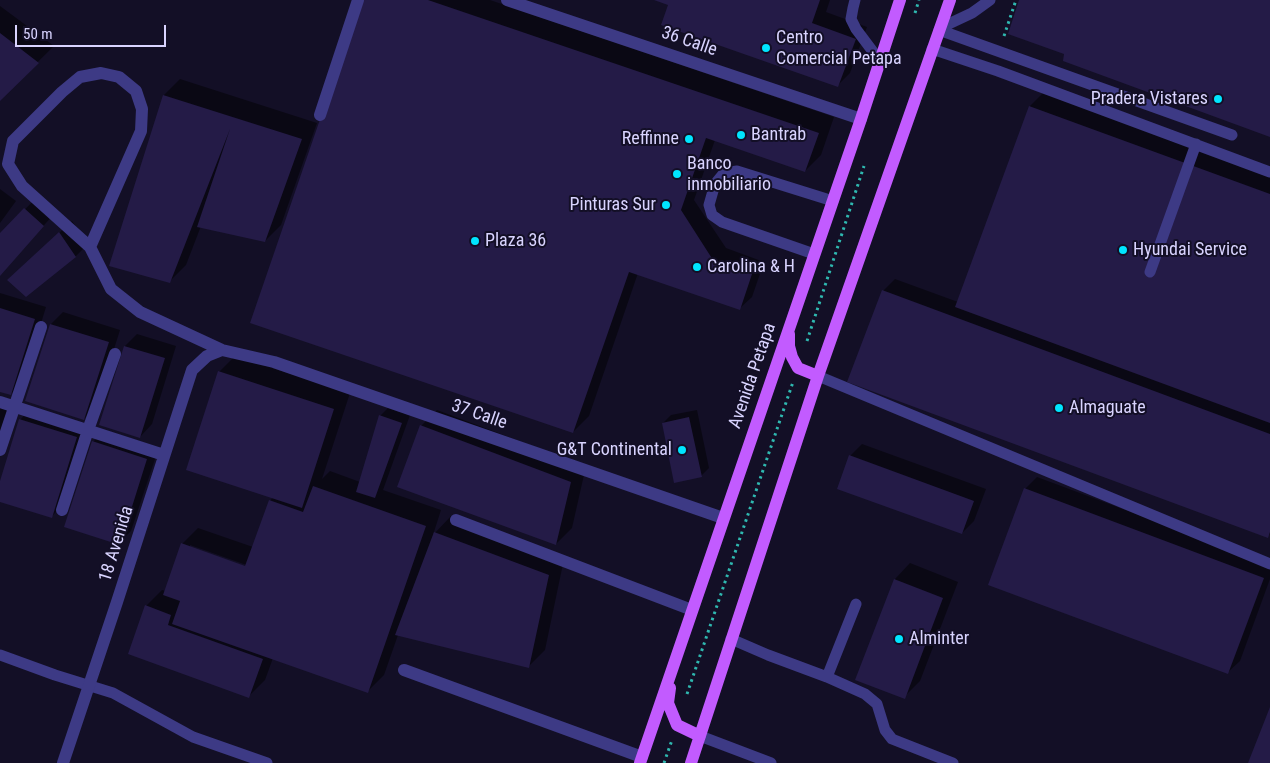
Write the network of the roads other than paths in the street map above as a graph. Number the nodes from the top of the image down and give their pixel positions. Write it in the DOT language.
graph roads {
  1 [pos="358,0"];
  2 [pos="506,0"];
  3 [pos="855,0"];
  4 [pos="900,0"];
  5 [pos="950,0"];
  6 [pos="990,0"];
  7 [pos="939,29"];
  8 [pos="932,49"];
  9 [pos="880,60"];
  10 [pos="320,115"];
  11 [pos="861,119"];
  12 [pos="1232,135"];
  13 [pos="1196,144"];
  14 [pos="1270,172"];
  15 [pos="833,201"];
  16 [pos="90,247"];
  17 [pos="814,254"];
  18 [pos="1150,272"];
  19 [pos="790,324"];
  20 [pos="41,327"];
  21 [pos="222,350"];
  22 [pos="115,354"];
  23 [pos="818,376"];
  24 [pos="0,402"];
  25 [pos="14,406"];
  26 [pos="88,430"];
  27 [pos="0,450"];
  28 [pos="164,455"];
  29 [pos="62,510"];
  30 [pos="723,518"];
  31 [pos="456,520"];
  32 [pos="1270,564"];
  33 [pos="856,604"];
  34 [pos="692,610"];
  35 [pos="731,639"];
  36 [pos="0,656"];
  37 [pos="672,668"];
  38 [pos="404,670"];
  39 [pos="827,677"];
  40 [pos="89,685"];
  41 [pos="700,736"];
  42 [pos="641,760"];
  43 [pos="63,763"];
  44 [pos="267,763"];
  45 [pos="691,763"];
  46 [pos="771,763"];
  47 [pos="953,763"];
  1 -- 10 [label="street"];
  2 -- 11 [label="street, 36 Calle"];
  3 -- 9 [label="lane"];
  4 -- 9 [label="main road, Avenida Petapa"];
  5 -- 7 [label="main road"];
  6 -- 7 [label="lane"];
  7 -- 8 [label="main road"];
  7 -- 12 [label="lane"];
  8 -- 13 [label="lane"];
  8 -- 23 [label="main road"];
  9 -- 11 [label="main road, Avenida Petapa"];
  11 -- 15 [label="main road, Avenida Petapa"];
  13 -- 14 [label="lane"];
  13 -- 18 [label="lane"];
  15 -- 17 [label="main road, Avenida Petapa"];
  15 -- 17 [label="lane"];
  16 -- 16 [label="street"];
  16 -- 21 [label="street, 37 Calle"];
  17 -- 19 [label="main road, Avenida Petapa"];
  19 -- 23 [label="main road"];
  19 -- 30 [label="main road, Avenida Petapa"];
  20 -- 25 [label="street"];
  21 -- 28 [label="street, 18 Avenida"];
  21 -- 30 [label="street, 37 Calle"];
  22 -- 26 [label="street"];
  23 -- 32 [label="lane"];
  23 -- 35 [label="main road"];
  24 -- 25 [label="street"];
  25 -- 26 [label="street"];
  25 -- 27 [label="street"];
  26 -- 28 [label="street"];
  26 -- 29 [label="street"];
  28 -- 40 [label="street, 18 Avenida"];
  30 -- 34 [label="main road, Avenida Petapa"];
  31 -- 34 [label="street"];
  33 -- 39 [label="lane"];
  34 -- 37 [label="main road, Avenida Petapa"];
  35 -- 39 [label="lane"];
  35 -- 41 [label="main road"];
  36 -- 40 [label="lane"];
  37 -- 41 [label="main road"];
  37 -- 42 [label="main road, Avenida Petapa"];
  38 -- 42 [label="street"];
  39 -- 47 [label="lane"];
  40 -- 43 [label="street, 18 Avenida"];
  40 -- 44 [label="lane"];
  41 -- 45 [label="main road"];
  41 -- 46 [label="lane"];
}
